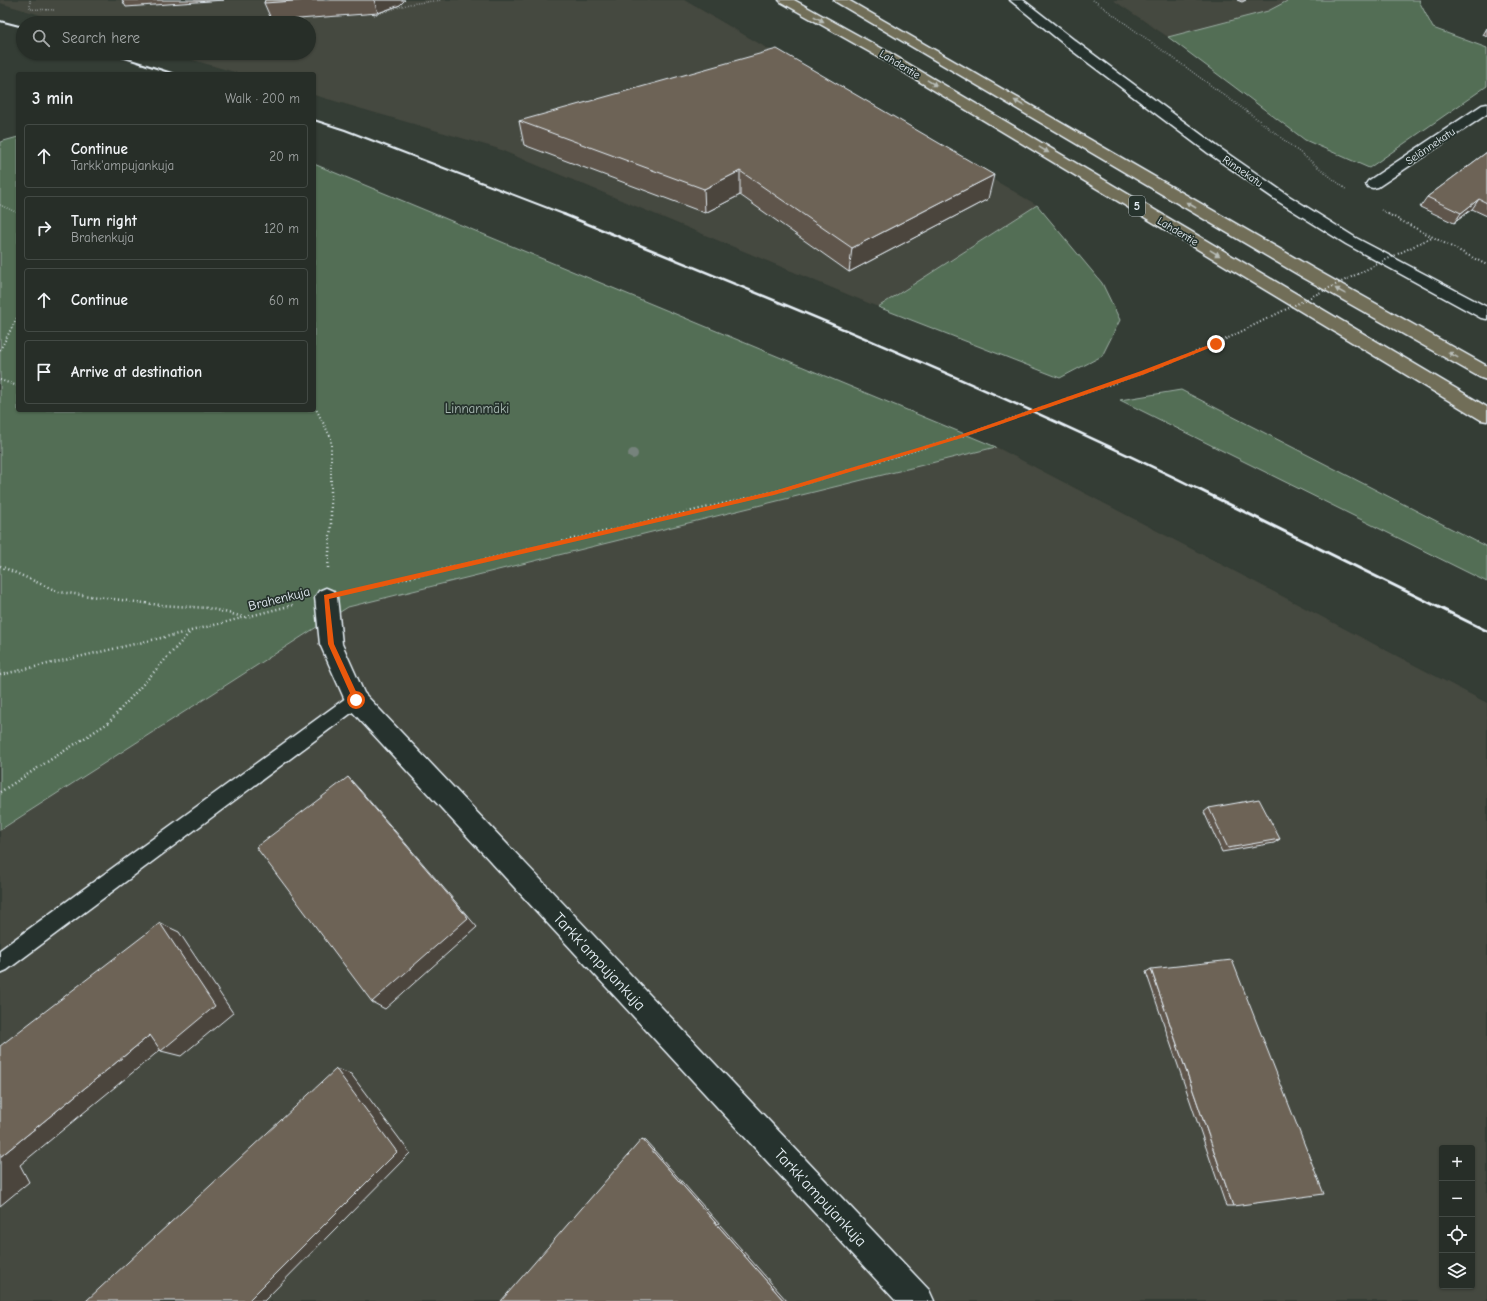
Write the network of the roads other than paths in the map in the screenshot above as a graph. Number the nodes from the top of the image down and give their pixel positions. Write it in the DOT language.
graph roads {
  1 [pos="785,0"];
  2 [pos="840,0"];
  3 [pos="1016,0"];
  4 [pos="1487,108"];
  5 [pos="1373,184"];
  6 [pos="1487,314"];
  7 [pos="1487,374"];
  8 [pos="1487,414"];
  9 [pos="326,597"];
  10 [pos="356,700"];
  11 [pos="0,963"];
  12 [pos="918,1301"];
  1 -- 8 [label="highway, Lahdentie / 5, one-way"];
  7 -- 2 [label="highway, Lahdentie / 5, one-way"];
  3 -- 6 [label="street, Rinnekatu"];
  4 -- 5 [label="street, Selännekatu"];
  9 -- 10 [label="street, Tarkk'ampujankuja"];
  10 -- 11 [label="lane"];
  10 -- 12 [label="street, Tarkk'ampujankuja"];
}
